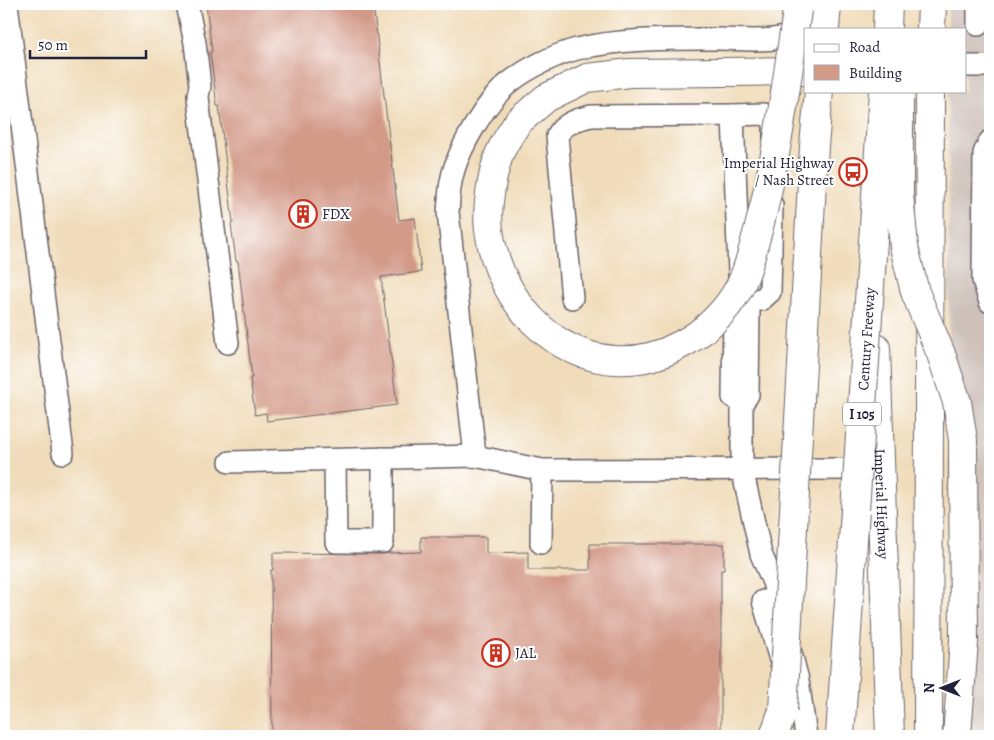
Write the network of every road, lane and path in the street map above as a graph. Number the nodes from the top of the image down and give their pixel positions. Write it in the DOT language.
graph roads {
  1 [pos="8,4"];
  2 [pos="187,4"];
  3 [pos="798,4"];
  4 [pos="811,4"];
  5 [pos="827,4"];
  6 [pos="875,4"];
  7 [pos="888,4"];
  8 [pos="900,4"];
  9 [pos="932,4"];
  10 [pos="978,4"];
  11 [pos="978,25"];
  12 [pos="825,28"];
  13 [pos="875,28"];
  14 [pos="887,28"];
  15 [pos="900,28"];
  16 [pos="931,28"];
  17 [pos="966,66"];
  18 [pos="990,66"];
  19 [pos="787,71"];
  20 [pos="787,71"];
  21 [pos="787,71"];
  22 [pos="787,71"];
  23 [pos="804,71"];
  24 [pos="819,92"];
  25 [pos="874,92"];
  26 [pos="883,92"];
  27 [pos="899,92"];
  28 [pos="930,92"];
  29 [pos="734,115"];
  30 [pos="990,141"];
  31 [pos="572,298"];
  32 [pos="740,299"];
  33 [pos="990,302"];
  34 [pos="228,342"];
  35 [pos="63,453"];
  36 [pos="475,456"];
  37 [pos="384,458"];
  38 [pos="336,460"];
  39 [pos="230,462"];
  40 [pos="742,469"];
  41 [pos="881,469"];
  42 [pos="542,470"];
  43 [pos="541,543"];
  44 [pos="794,726"];
  45 [pos="774,736"];
  46 [pos="840,736"];
  47 [pos="890,736"];
  48 [pos="928,736"];
  49 [pos="957,736"];
  1 -- 35 [label="street"];
  2 -- 34 [label="street"];
  3 -- 19 [label="main road, bridge"];
  4 -- 36 [label="street"];
  5 -- 12 [label="main road"];
  6 -- 13 [label="main road"];
  7 -- 14 [label="main road"];
  8 -- 15 [label="main road"];
  9 -- 16 [label="main road"];
  10 -- 11 [label="street"];
  17 -- 18 [label="street"];
  20 -- 21 [label="main road, bridge"];
  22 -- 23 [label="main road, bridge"];
  24 -- 44 [label="main road, bridge"];
  25 -- 41 [label="main road, Imperial Highway"];
  26 -- 46 [label="main road, Century Freeway / I 105, bridge"];
  27 -- 49 [label="main road, bridge"];
  28 -- 48 [label="main road"];
  29 -- 31 [label="street"];
  29 -- 32 [label="street"];
  29 -- 32 [label="street"];
  30 -- 33 [label="street"];
  32 -- 40 [label="street"];
  36 -- 37 [label="street"];
  36 -- 42 [label="street"];
  37 -- 38 [label="street"];
  37 -- 38 [label="street"];
  38 -- 39 [label="street"];
  40 -- 41 [label="street"];
  40 -- 42 [label="street"];
  40 -- 44 [label="street"];
  41 -- 47 [label="main road, Imperial Highway"];
  42 -- 43 [label="street"];
  44 -- 45 [label="main road"];
}
